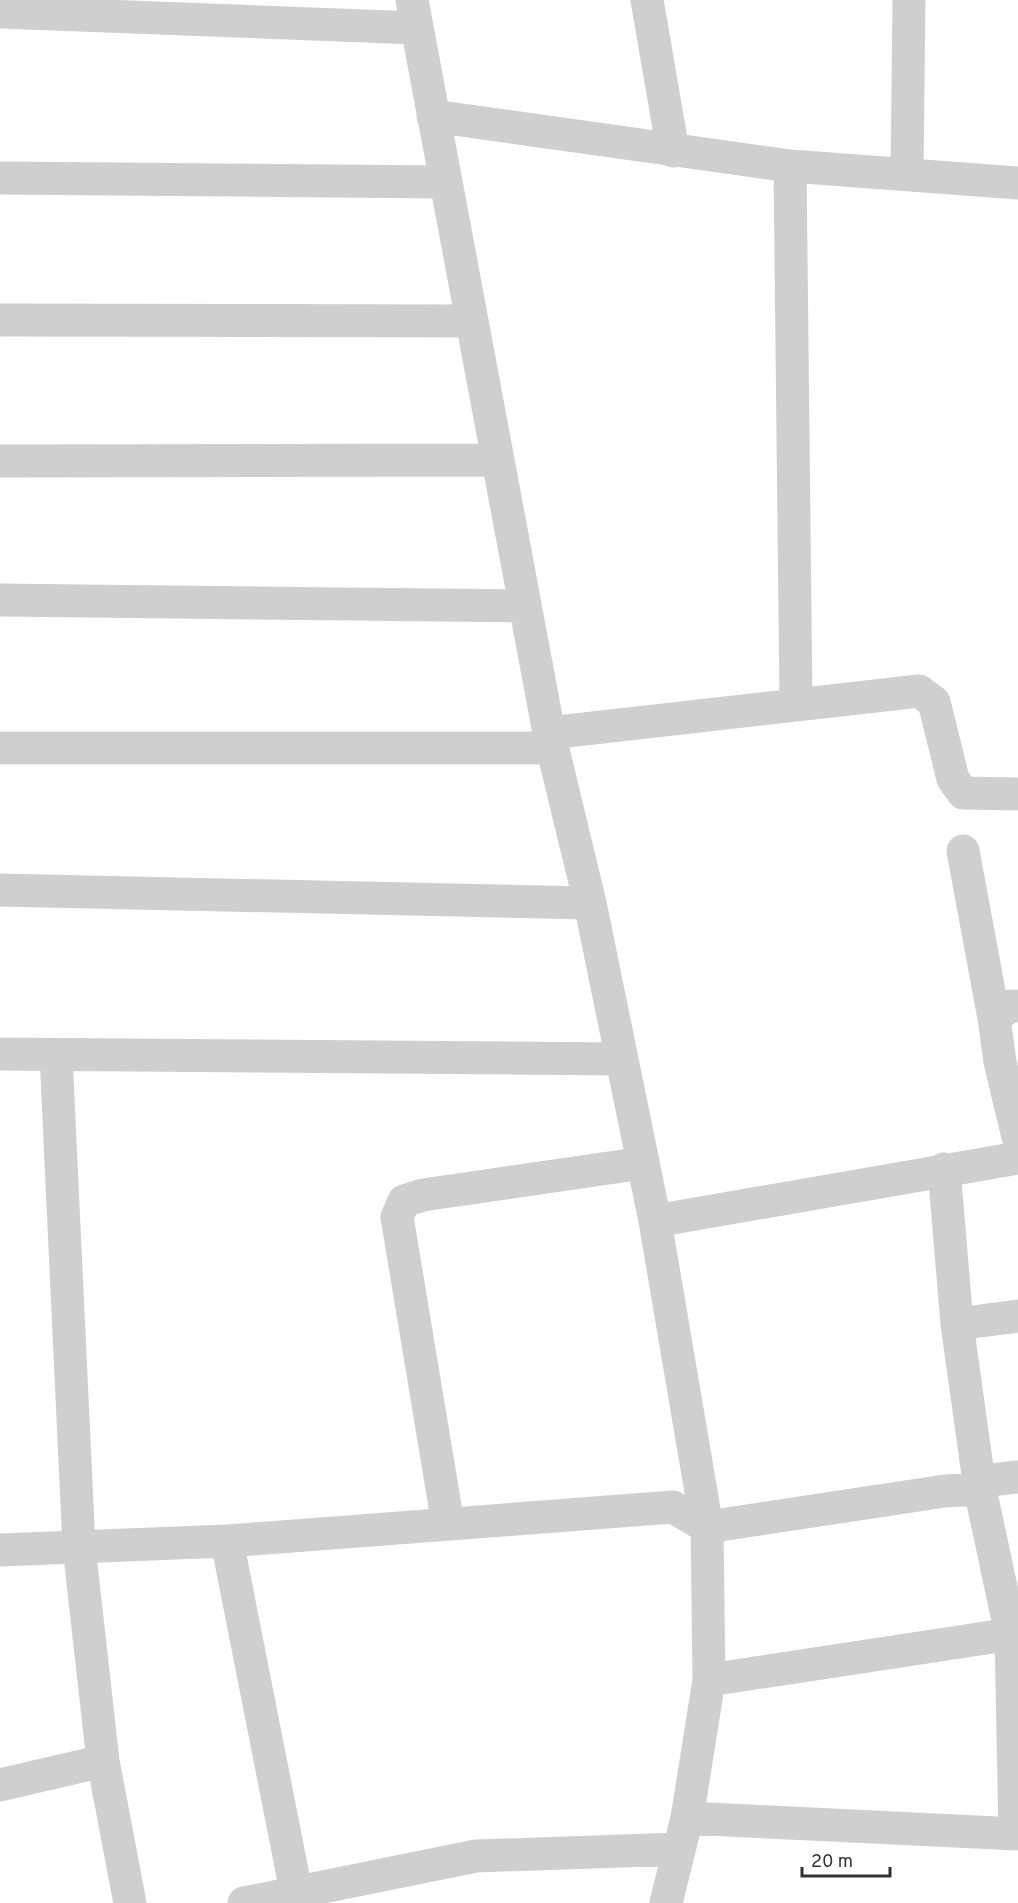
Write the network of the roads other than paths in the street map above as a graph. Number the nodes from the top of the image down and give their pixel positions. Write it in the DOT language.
graph roads {
  1 [pos="648,0"];
  2 [pos="909,0"];
  3 [pos="0,12"];
  4 [pos="415,14"];
  5 [pos="433,116"];
  6 [pos="673,151"];
  7 [pos="790,166"];
  8 [pos="907,174"];
  9 [pos="0,178"];
  10 [pos="446,182"];
  11 [pos="1018,183"];
  12 [pos="0,320"];
  13 [pos="471,321"];
  14 [pos="497,460"];
  15 [pos="0,461"];
  16 [pos="0,600"];
  17 [pos="525,606"];
  18 [pos="796,704"];
  19 [pos="550,740"];
  20 [pos="0,748"];
  21 [pos="1018,794"];
  22 [pos="963,851"];
  23 [pos="0,890"];
  24 [pos="590,903"];
  25 [pos="1006,1012"];
  26 [pos="0,1054"];
  27 [pos="56,1055"];
  28 [pos="622,1059"];
  29 [pos="1018,1137"];
  30 [pos="1018,1158"];
  31 [pos="643,1163"];
  32 [pos="944,1169"];
  33 [pos="655,1221"];
  34 [pos="1018,1316"];
  35 [pos="957,1324"];
  36 [pos="1018,1477"];
  37 [pos="981,1485"];
  38 [pos="448,1524"];
  39 [pos="707,1527"];
  40 [pos="227,1541"];
  41 [pos="80,1547"];
  42 [pos="0,1550"];
  43 [pos="1014,1634"];
  44 [pos="709,1680"];
  45 [pos="103,1761"];
  46 [pos="0,1785"];
  47 [pos="687,1818"];
  48 [pos="1017,1834"];
  49 [pos="679,1849"];
  50 [pos="296,1892"];
  51 [pos="130,1903"];
  52 [pos="244,1903"];
  53 [pos="666,1903"];
  1 -- 6 [label="street"];
  2 -- 8 [label="street"];
  3 -- 4 [label="street"];
  4 -- 5 [label="street"];
  5 -- 6 [label="street"];
  5 -- 10 [label="street"];
  6 -- 7 [label="street"];
  7 -- 8 [label="street"];
  7 -- 18 [label="street"];
  8 -- 11 [label="street"];
  9 -- 10 [label="street"];
  10 -- 13 [label="street"];
  12 -- 13 [label="street"];
  13 -- 14 [label="street"];
  14 -- 15 [label="street"];
  14 -- 17 [label="street"];
  16 -- 17 [label="street"];
  17 -- 19 [label="street"];
  18 -- 19 [label="street"];
  18 -- 21 [label="street"];
  19 -- 20 [label="street"];
  19 -- 24 [label="street"];
  22 -- 25 [label="street"];
  23 -- 24 [label="street"];
  24 -- 28 [label="street"];
  25 -- 29 [label="street"];
  26 -- 27 [label="street"];
  27 -- 28 [label="street"];
  27 -- 41 [label="street"];
  28 -- 31 [label="street"];
  30 -- 32 [label="street"];
  31 -- 33 [label="street"];
  31 -- 38 [label="street"];
  32 -- 33 [label="street"];
  32 -- 35 [label="street"];
  33 -- 39 [label="street"];
  34 -- 35 [label="street"];
  35 -- 37 [label="street"];
  36 -- 37 [label="street"];
  37 -- 39 [label="street"];
  37 -- 43 [label="street"];
  38 -- 39 [label="street"];
  38 -- 40 [label="street"];
  39 -- 44 [label="street"];
  40 -- 41 [label="street"];
  40 -- 50 [label="street"];
  41 -- 42 [label="street"];
  41 -- 45 [label="street"];
  43 -- 44 [label="street"];
  43 -- 48 [label="street"];
  44 -- 47 [label="street"];
  45 -- 46 [label="street"];
  45 -- 51 [label="street"];
  47 -- 48 [label="street"];
  47 -- 49 [label="street"];
  49 -- 50 [label="street"];
  49 -- 53 [label="street"];
  50 -- 52 [label="street"];
}
